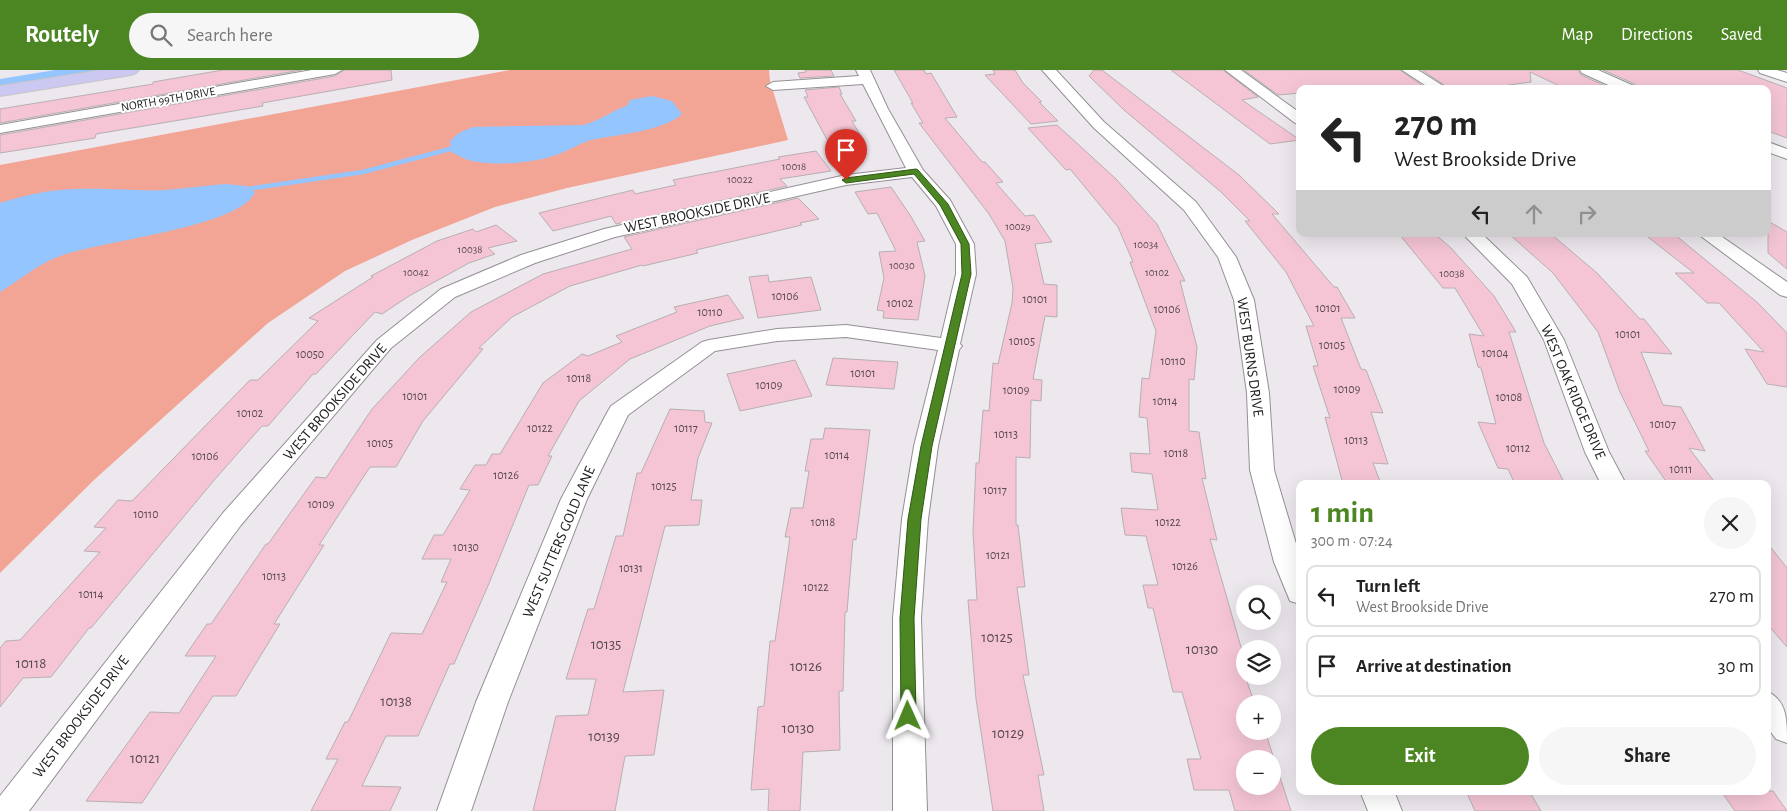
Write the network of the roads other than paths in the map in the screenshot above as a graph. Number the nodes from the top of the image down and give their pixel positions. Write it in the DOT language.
graph roads {
  1 [pos="41,70"];
  2 [pos="130,70"];
  3 [pos="335,70"];
  4 [pos="1049,70"];
  5 [pos="1232,70"];
  6 [pos="1409,70"];
  7 [pos="1587,70"];
  8 [pos="1765,70"];
  9 [pos="865,75"];
  10 [pos="0,76"];
  11 [pos="1787,78"];
  12 [pos="1434,85"];
  13 [pos="1619,85"];
  14 [pos="773,86"];
  15 [pos="0,91"];
  16 [pos="1296,117"];
  17 [pos="0,129"];
  18 [pos="1771,148"];
  19 [pos="1787,154"];
  20 [pos="916,172"];
  21 [pos="1475,237"];
  22 [pos="1712,237"];
  23 [pos="1787,291"];
  24 [pos="951,346"];
  25 [pos="1612,480"];
  26 [pos="1296,583"];
  27 [pos="1771,709"];
  28 [pos="1787,729"];
  29 [pos="1379,795"];
  30 [pos="9,811"];
  31 [pos="454,811"];
  32 [pos="910,811"];
  33 [pos="1385,811"];
  1 -- 10 [label="main road"];
  2 -- 15 [label="main road"];
  3 -- 17 [label="street, NORTH 99TH DRIVE"];
  4 -- 26 [label="street, WEST BURNS DRIVE"];
  5 -- 16 [label="street"];
  6 -- 12 [label="street"];
  7 -- 13 [label="street"];
  8 -- 11 [label="street"];
  9 -- 14 [label="street"];
  9 -- 20 [label="street"];
  18 -- 19 [label="street"];
  20 -- 24 [label="street"];
  20 -- 30 [label="street, WEST BROOKSIDE DRIVE"];
  21 -- 25 [label="street, WEST OAK RIDGE DRIVE"];
  22 -- 23 [label="street"];
  24 -- 31 [label="street, WEST SUTTERS GOLD LANE"];
  24 -- 32 [label="street"];
  27 -- 28 [label="street"];
  29 -- 33 [label="street"];
}
